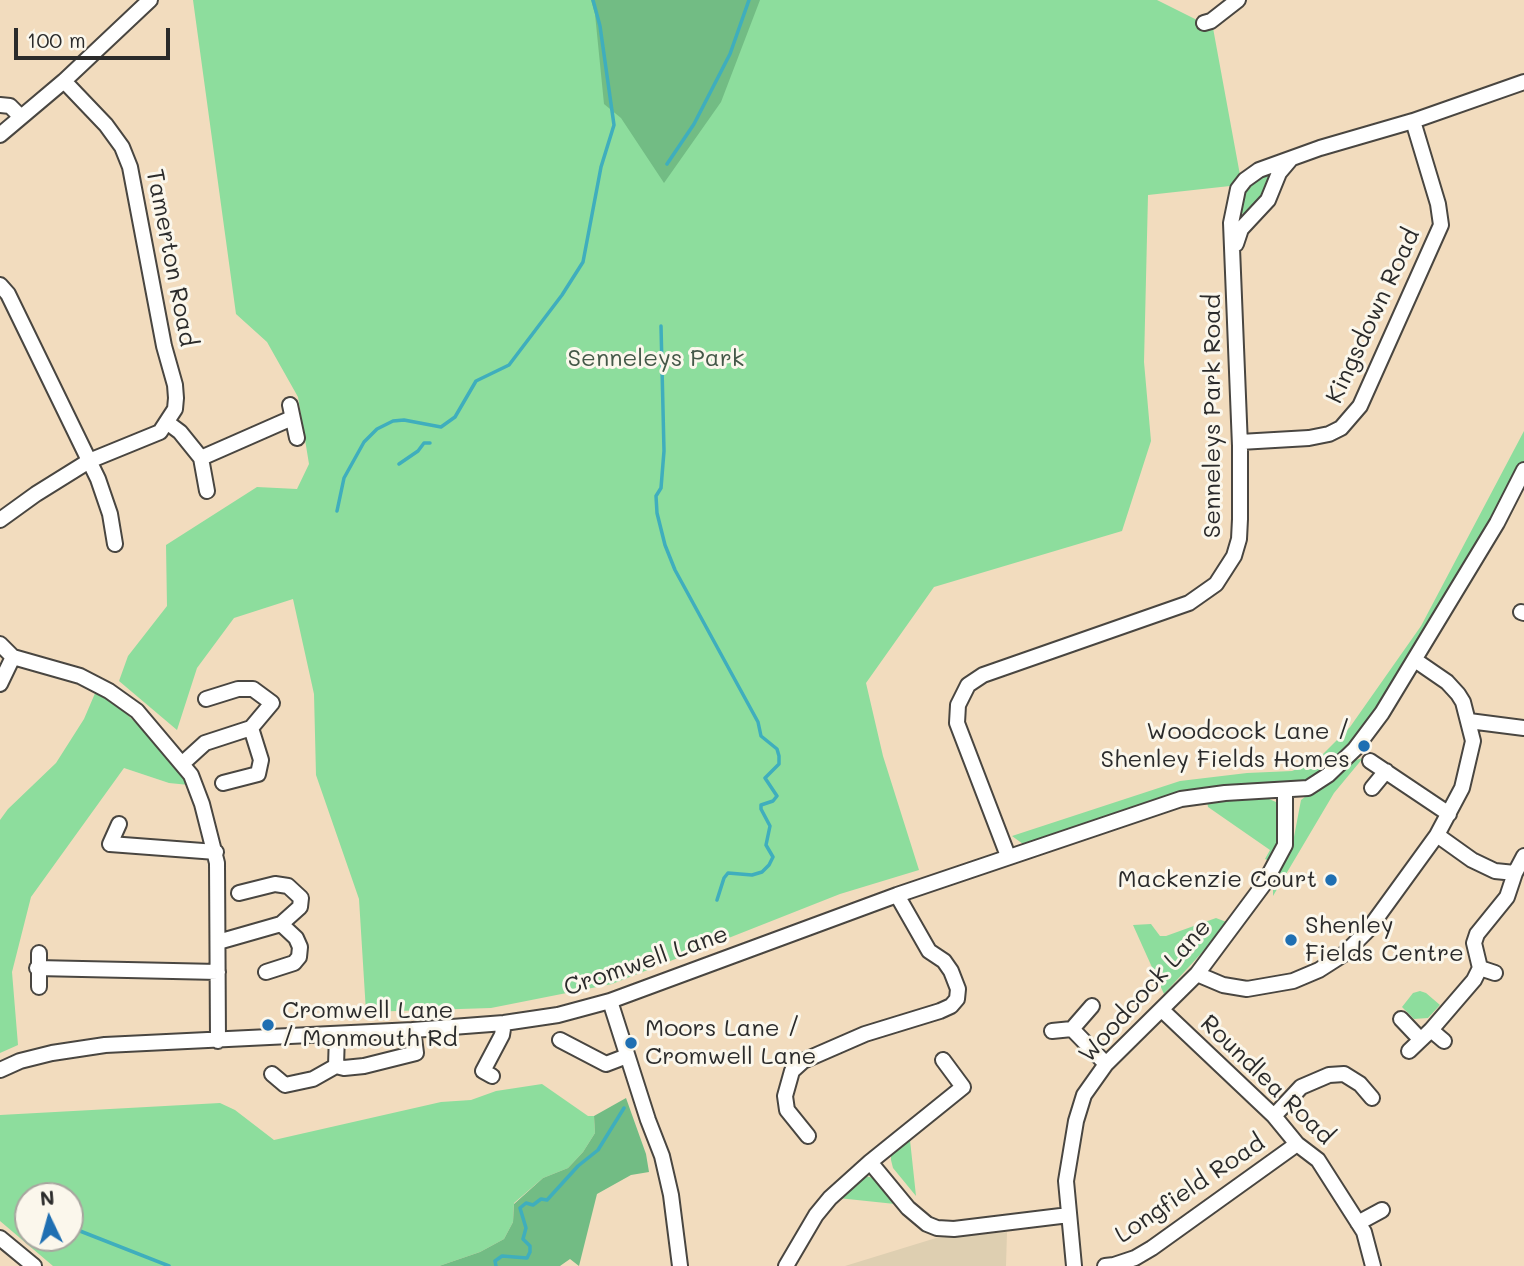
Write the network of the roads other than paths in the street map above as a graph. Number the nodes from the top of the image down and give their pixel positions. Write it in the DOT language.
graph roads {
  1 [pos="1238,0"];
  2 [pos="143,2"];
  3 [pos="1204,23"];
  4 [pos="64,81"];
  5 [pos="1524,82"];
  6 [pos="0,105"];
  7 [pos="20,116"];
  8 [pos="1413,121"];
  9 [pos="0,135"];
  10 [pos="1290,160"];
  11 [pos="1234,252"];
  12 [pos="0,285"];
  13 [pos="168,423"];
  14 [pos="297,438"];
  15 [pos="1240,442"];
  16 [pos="201,457"];
  17 [pos="89,461"];
  18 [pos="1524,470"];
  19 [pos="207,491"];
  20 [pos="0,520"];
  21 [pos="115,544"];
  22 [pos="0,644"];
  23 [pos="13,657"];
  24 [pos="1415,660"];
  25 [pos="0,684"];
  26 [pos="206,699"];
  27 [pos="1469,721"];
  28 [pos="251,728"];
  29 [pos="1524,728"];
  30 [pos="1370,761"];
  31 [pos="183,763"];
  32 [pos="1386,771"];
  33 [pos="223,783"];
  34 [pos="1372,788"];
  35 [pos="1285,790"];
  36 [pos="1449,814"];
  37 [pos="119,824"];
  38 [pos="1437,835"];
  39 [pos="216,852"];
  40 [pos="1008,856"];
  41 [pos="1524,856"];
  42 [pos="1515,873"];
  43 [pos="239,893"];
  44 [pos="897,895"];
  45 [pos="281,924"];
  46 [pos="218,942"];
  47 [pos="39,953"];
  48 [pos="37,968"];
  49 [pos="1480,968"];
  50 [pos="218,972"];
  51 [pos="266,972"];
  52 [pos="1495,973"];
  53 [pos="1197,974"];
  54 [pos="38,987"];
  55 [pos="610,1000"];
  56 [pos="1092,1006"];
  57 [pos="1162,1010"];
  58 [pos="1401,1019"];
  59 [pos="504,1023"];
  60 [pos="1072,1029"];
  61 [pos="413,1030"];
  62 [pos="1052,1031"];
  63 [pos="337,1034"];
  64 [pos="1426,1035"];
  65 [pos="560,1040"];
  66 [pos="218,1041"];
  67 [pos="1444,1041"];
  68 [pos="1409,1051"];
  69 [pos="627,1056"];
  70 [pos="943,1060"];
  71 [pos="1106,1064"];
  72 [pos="336,1066"];
  73 [pos="0,1070"];
  74 [pos="272,1074"];
  75 [pos="492,1076"];
  76 [pos="1372,1098"];
  77 [pos="1274,1116"];
  78 [pos="808,1136"];
  79 [pos="1297,1144"];
  80 [pos="870,1162"];
  81 [pos="1382,1210"];
  82 [pos="1069,1215"];
  83 [pos="1358,1223"];
  84 [pos="0,1238"];
  85 [pos="34,1266"];
  86 [pos="680,1266"];
  87 [pos="786,1266"];
  88 [pos="1074,1266"];
  89 [pos="1105,1266"];
  90 [pos="1374,1266"];
  1 -- 3 [label="street"];
  2 -- 4 [label="street"];
  4 -- 7 [label="street"];
  4 -- 13 [label="street, Tamerton Road"];
  5 -- 8 [label="street, Senneleys Park Road"];
  6 -- 7 [label="street"];
  7 -- 9 [label="street"];
  8 -- 10 [label="street, Senneleys Park Road"];
  8 -- 15 [label="street, Kingsdown Road"];
  10 -- 11 [label="street, Senneleys Park Road"];
  10 -- 11 [label="street, Senneleys Park Road"];
  11 -- 15 [label="street, Senneleys Park Road"];
  12 -- 17 [label="street"];
  13 -- 16 [label="street"];
  13 -- 17 [label="street"];
  14 -- 16 [label="street"];
  15 -- 40 [label="street, Senneleys Park Road"];
  16 -- 19 [label="street"];
  17 -- 20 [label="street"];
  17 -- 21 [label="street"];
  18 -- 24 [label="street"];
  22 -- 23 [label="street"];
  23 -- 25 [label="street"];
  23 -- 31 [label="street"];
  24 -- 27 [label="street"];
  24 -- 35 [label="street"];
  26 -- 28 [label="street"];
  27 -- 29 [label="street"];
  27 -- 36 [label="street"];
  28 -- 31 [label="street"];
  28 -- 33 [label="street"];
  30 -- 32 [label="street"];
  31 -- 39 [label="street"];
  32 -- 34 [label="street"];
  32 -- 36 [label="street"];
  35 -- 40 [label="street, Cromwell Lane"];
  35 -- 53 [label="street, Woodcock Lane"];
  36 -- 38 [label="street"];
  37 -- 39 [label="street"];
  38 -- 42 [label="street"];
  38 -- 53 [label="street"];
  39 -- 46 [label="street"];
  40 -- 44 [label="street, Cromwell Lane"];
  41 -- 42 [label="street"];
  42 -- 49 [label="street"];
  43 -- 45 [label="street"];
  44 -- 55 [label="street, Cromwell Lane"];
  44 -- 78 [label="street"];
  45 -- 46 [label="street"];
  45 -- 51 [label="street"];
  46 -- 50 [label="street"];
  47 -- 48 [label="street"];
  48 -- 50 [label="street"];
  48 -- 54 [label="street"];
  49 -- 52 [label="street"];
  49 -- 64 [label="street"];
  50 -- 66 [label="street"];
  53 -- 57 [label="street, Woodcock Lane"];
  55 -- 59 [label="street, Cromwell Lane"];
  55 -- 69 [label="street"];
  56 -- 60 [label="street"];
  57 -- 71 [label="street, Woodcock Lane"];
  57 -- 77 [label="street, Roundlea Road"];
  58 -- 64 [label="street"];
  59 -- 61 [label="street, Cromwell Lane"];
  59 -- 75 [label="street"];
  60 -- 62 [label="street"];
  60 -- 71 [label="street"];
  61 -- 63 [label="street, Cromwell Lane"];
  61 -- 72 [label="street"];
  63 -- 66 [label="street, Cromwell Lane"];
  63 -- 72 [label="street"];
  64 -- 67 [label="street"];
  64 -- 68 [label="street"];
  65 -- 69 [label="street"];
  66 -- 73 [label="street, Cromwell Lane"];
  69 -- 86 [label="street"];
  70 -- 80 [label="street"];
  71 -- 82 [label="street, Woodcock Lane"];
  72 -- 74 [label="street"];
  76 -- 77 [label="street"];
  77 -- 79 [label="street, Roundlea Road"];
  79 -- 83 [label="street, Roundlea Road"];
  79 -- 89 [label="street, Longfield Road"];
  80 -- 82 [label="street"];
  80 -- 87 [label="street"];
  81 -- 83 [label="street"];
  82 -- 88 [label="street, Woodcock Lane"];
  83 -- 90 [label="street, Roundlea Road"];
  84 -- 85 [label="street"];
}
